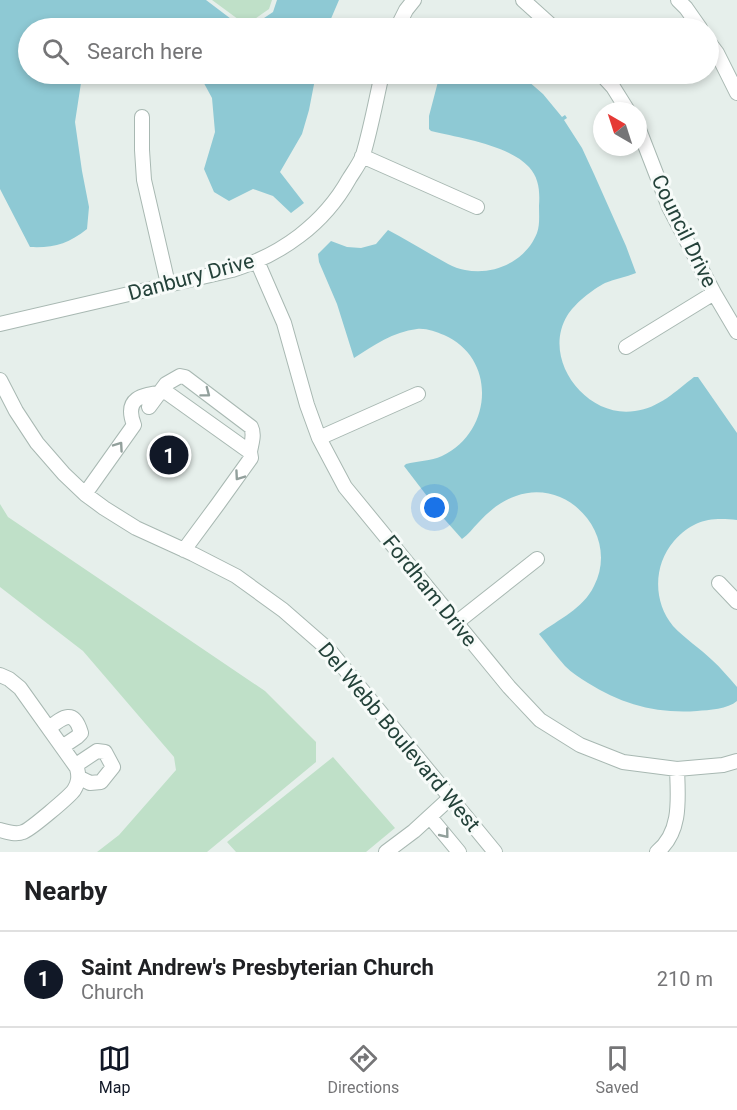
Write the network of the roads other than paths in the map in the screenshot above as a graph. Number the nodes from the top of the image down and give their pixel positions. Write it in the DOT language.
graph roads {
  1 [pos="414,0"];
  2 [pos="523,0"];
  3 [pos="687,3"];
  4 [pos="402,18"];
  5 [pos="543,18"];
  6 [pos="695,18"];
  7 [pos="719,57"];
  8 [pos="380,84"];
  9 [pos="610,84"];
  10 [pos="737,93"];
  11 [pos="622,102"];
  12 [pos="142,117"];
  13 [pos="647,150"];
  14 [pos="362,156"];
  15 [pos="477,207"];
  16 [pos="257,261"];
  17 [pos="168,284"];
  18 [pos="714,293"];
  19 [pos="0,324"];
  20 [pos="737,332"];
  21 [pos="626,347"];
  22 [pos="0,381"];
  23 [pos="160,393"];
  24 [pos="418,394"];
  25 [pos="134,425"];
  26 [pos="319,438"];
  27 [pos="250,452"];
  28 [pos="85,494"];
  29 [pos="184,550"];
  30 [pos="537,559"];
  31 [pos="719,583"];
  32 [pos="737,602"];
  33 [pos="456,623"];
  34 [pos="0,675"];
  35 [pos="49,728"];
  36 [pos="62,747"];
  37 [pos="737,761"];
  38 [pos="677,769"];
  39 [pos="450,798"];
  40 [pos="430,817"];
  41 [pos="0,830"];
  42 [pos="666,850"];
  43 [pos="392,851"];
  44 [pos="459,852"];
  45 [pos="495,852"];
  1 -- 4 [label="street"];
  2 -- 5 [label="street"];
  3 -- 6 [label="street"];
  7 -- 10 [label="street"];
  8 -- 14 [label="street, Danbury Drive"];
  9 -- 11 [label="street"];
  12 -- 17 [label="street"];
  13 -- 18 [label="street, Council Drive"];
  14 -- 15 [label="street"];
  14 -- 16 [label="street, Danbury Drive"];
  16 -- 17 [label="street, Danbury Drive"];
  16 -- 26 [label="street, Fordham Drive"];
  17 -- 19 [label="street, Danbury Drive"];
  18 -- 20 [label="street, Council Drive"];
  18 -- 21 [label="street"];
  22 -- 28 [label="street, Del Webb Boulevard West"];
  23 -- 25 [label="street"];
  23 -- 25 [label="street"];
  23 -- 27 [label="street"];
  23 -- 27 [label="street, one-way"];
  24 -- 26 [label="street"];
  28 -- 25 [label="street, one-way"];
  26 -- 33 [label="street, Fordham Drive"];
  27 -- 29 [label="street, one-way"];
  28 -- 29 [label="street, Del Webb Boulevard West"];
  29 -- 39 [label="street, Del Webb Boulevard West"];
  30 -- 33 [label="street"];
  31 -- 32 [label="street"];
  33 -- 38 [label="street, Fordham Drive"];
  34 -- 35 [label="street"];
  35 -- 36 [label="street"];
  35 -- 36 [label="street"];
  36 -- 41 [label="street"];
  37 -- 38 [label="street, Fordham Drive"];
  38 -- 42 [label="street"];
  39 -- 40 [label="street"];
  39 -- 45 [label="street, Del Webb Boulevard West"];
  40 -- 43 [label="street"];
  40 -- 44 [label="street, one-way"];
}
